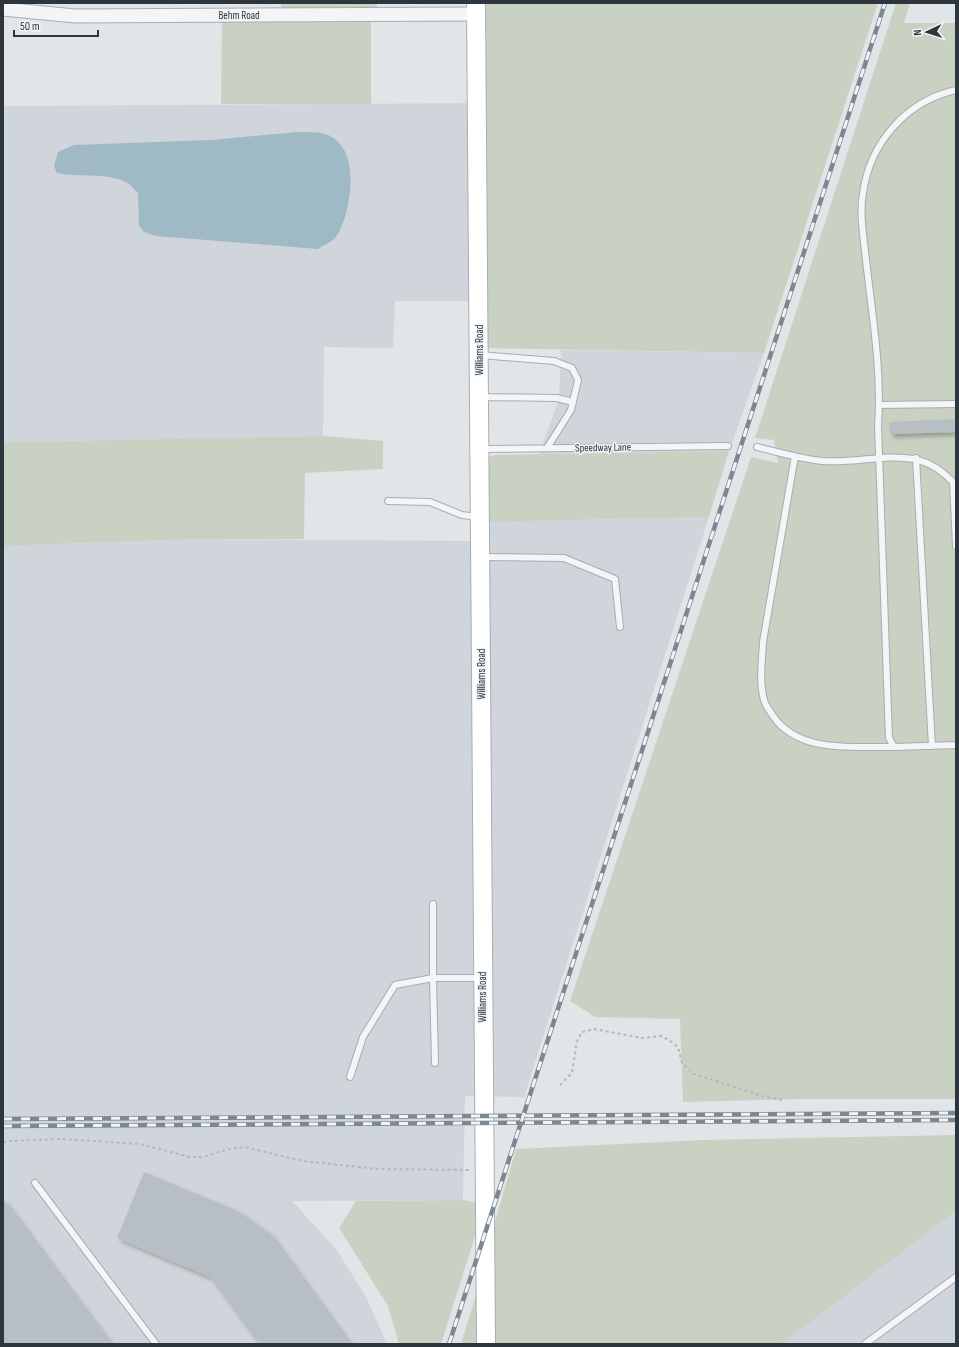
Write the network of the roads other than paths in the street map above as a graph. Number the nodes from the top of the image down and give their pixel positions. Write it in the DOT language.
graph roads {
  1 [pos="3,9"];
  2 [pos="476,9"];
  3 [pos="956,90"];
  4 [pos="479,355"];
  5 [pos="479,397"];
  6 [pos="573,402"];
  7 [pos="956,404"];
  8 [pos="879,405"];
  9 [pos="728,446"];
  10 [pos="757,447"];
  11 [pos="547,448"];
  12 [pos="479,449"];
  13 [pos="795,456"];
  14 [pos="879,458"];
  15 [pos="916,458"];
  16 [pos="954,484"];
  17 [pos="388,501"];
  18 [pos="480,517"];
  19 [pos="956,546"];
  20 [pos="480,557"];
  21 [pos="620,627"];
  22 [pos="956,745"];
  23 [pos="932,746"];
  24 [pos="894,747"];
  25 [pos="433,904"];
  26 [pos="433,978"];
  27 [pos="482,978"];
  28 [pos="435,1063"];
  29 [pos="350,1077"];
  30 [pos="35,1183"];
  31 [pos="956,1278"];
  32 [pos="156,1344"];
  33 [pos="486,1344"];
  34 [pos="864,1344"];
  1 -- 2 [label="street, Behm Road"];
  2 -- 4 [label="main road, Williams Road"];
  3 -- 8 [label="lane"];
  4 -- 5 [label="main road, Williams Road"];
  4 -- 6 [label="lane"];
  5 -- 6 [label="lane"];
  5 -- 12 [label="main road, Williams Road"];
  6 -- 11 [label="lane"];
  7 -- 8 [label="lane"];
  8 -- 14 [label="lane"];
  9 -- 11 [label="lane, Speedway Lane"];
  10 -- 13 [label="lane"];
  11 -- 12 [label="lane, Speedway Lane"];
  12 -- 18 [label="main road, Williams Road"];
  13 -- 14 [label="lane"];
  13 -- 24 [label="lane"];
  14 -- 15 [label="lane"];
  14 -- 24 [label="lane"];
  15 -- 16 [label="lane"];
  15 -- 23 [label="lane"];
  16 -- 19 [label="lane"];
  17 -- 18 [label="lane"];
  18 -- 20 [label="main road, Williams Road"];
  20 -- 21 [label="lane"];
  20 -- 27 [label="main road, Williams Road"];
  22 -- 23 [label="lane"];
  23 -- 24 [label="lane"];
  25 -- 26 [label="lane"];
  26 -- 27 [label="lane"];
  26 -- 28 [label="lane"];
  26 -- 29 [label="lane"];
  27 -- 33 [label="main road, Williams Road"];
  30 -- 32 [label="lane"];
  31 -- 34 [label="lane"];
}
